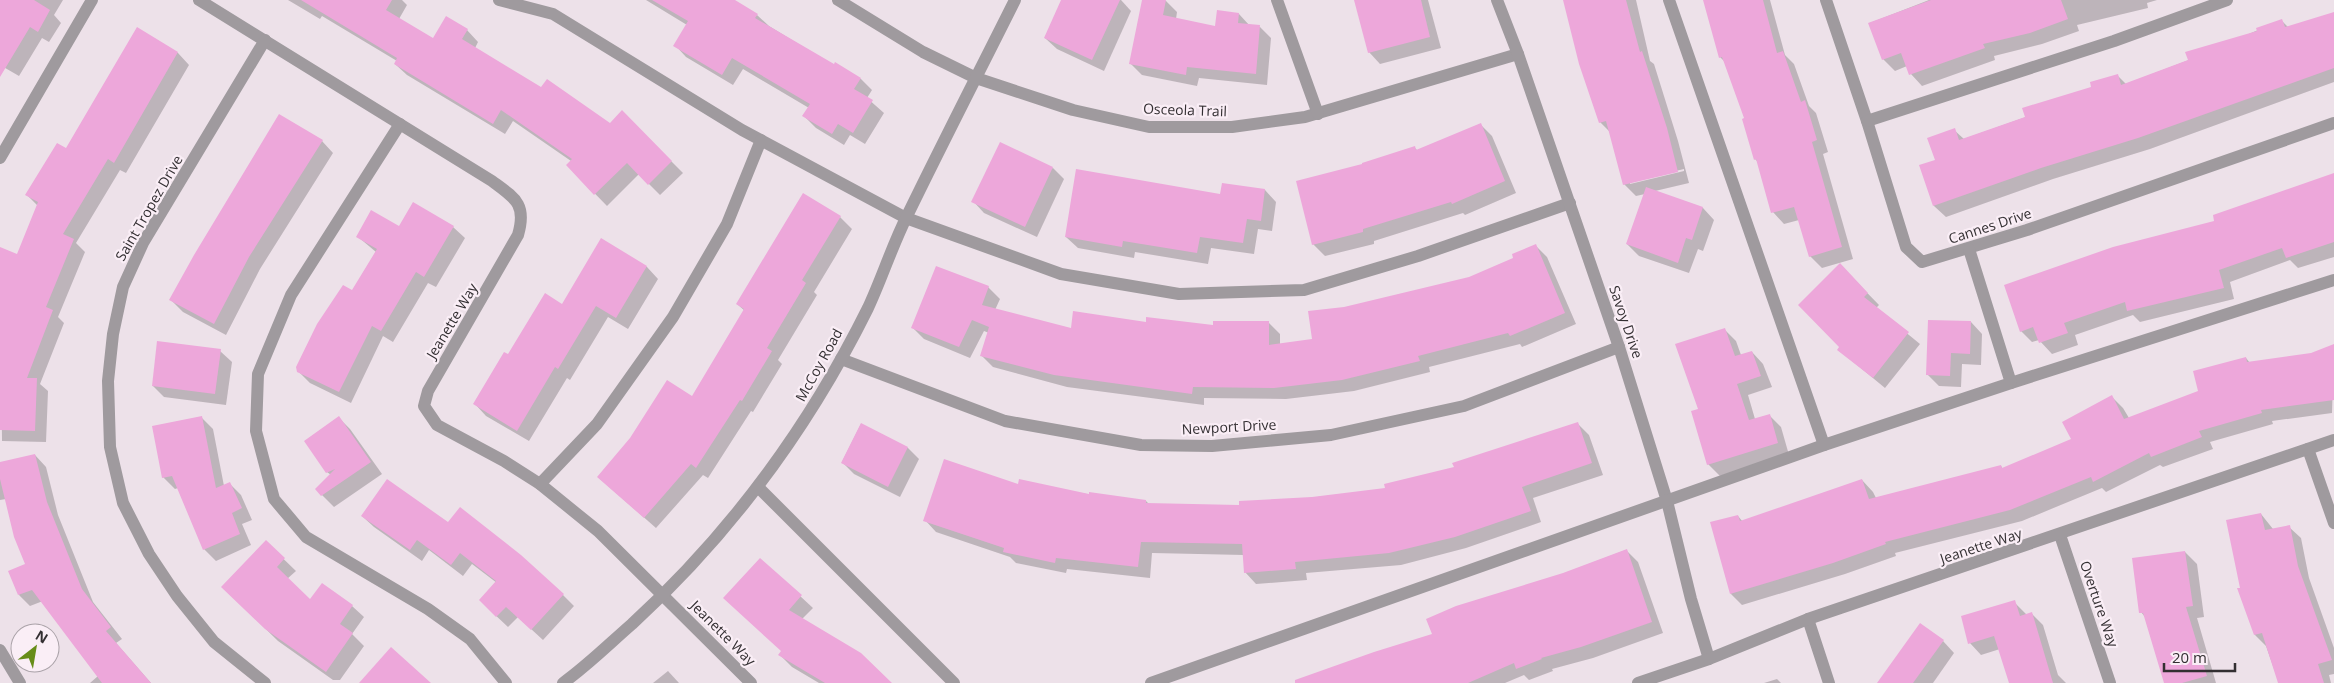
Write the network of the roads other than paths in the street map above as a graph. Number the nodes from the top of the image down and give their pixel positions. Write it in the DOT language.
graph roads {
  1 [pos="92,0"];
  2 [pos="198,0"];
  3 [pos="499,0"];
  4 [pos="838,0"];
  5 [pos="1015,0"];
  6 [pos="1277,0"];
  7 [pos="1497,0"];
  8 [pos="1669,0"];
  9 [pos="1826,0"];
  10 [pos="2227,0"];
  11 [pos="265,40"];
  12 [pos="1518,54"];
  13 [pos="976,78"];
  14 [pos="1318,114"];
  15 [pos="1867,121"];
  16 [pos="2334,123"];
  17 [pos="400,124"];
  18 [pos="761,140"];
  19 [pos="0,158"];
  20 [pos="1570,204"];
  21 [pos="906,218"];
  22 [pos="1969,249"];
  23 [pos="2334,280"];
  24 [pos="1619,347"];
  25 [pos="841,359"];
  26 [pos="2010,383"];
  27 [pos="2334,440"];
  28 [pos="1824,445"];
  29 [pos="2308,449"];
  30 [pos="540,484"];
  31 [pos="758,487"];
  32 [pos="1667,501"];
  33 [pos="2334,523"];
  34 [pos="2060,535"];
  35 [pos="664,594"];
  36 [pos="1808,619"];
  37 [pos="0,650"];
  38 [pos="1709,659"];
  39 [pos="20,683"];
  40 [pos="265,683"];
  41 [pos="506,683"];
  42 [pos="562,683"];
  43 [pos="751,683"];
  44 [pos="954,683"];
  45 [pos="1151,683"];
  46 [pos="1638,683"];
  47 [pos="1829,683"];
  48 [pos="2110,683"];
  1 -- 19 [label="street"];
  2 -- 11 [label="street, Jeanette Way"];
  3 -- 18 [label="street"];
  4 -- 13 [label="street, Osceola Trail"];
  5 -- 13 [label="street, McCoy Road"];
  6 -- 14 [label="street"];
  7 -- 12 [label="street, Savoy Drive"];
  8 -- 28 [label="street"];
  9 -- 15 [label="street, Cannes Drive"];
  10 -- 15 [label="street"];
  11 -- 17 [label="street, Jeanette Way"];
  11 -- 40 [label="street, Saint Tropez Drive"];
  12 -- 14 [label="street, Osceola Trail"];
  12 -- 20 [label="street, Savoy Drive"];
  13 -- 14 [label="street, Osceola Trail"];
  13 -- 21 [label="street, McCoy Road"];
  15 -- 22 [label="street, Cannes Drive"];
  16 -- 22 [label="street, Cannes Drive"];
  17 -- 30 [label="street, Jeanette Way"];
  17 -- 41 [label="street"];
  18 -- 21 [label="street"];
  18 -- 30 [label="street"];
  20 -- 21 [label="street"];
  20 -- 24 [label="street, Savoy Drive"];
  21 -- 25 [label="street, McCoy Road"];
  22 -- 26 [label="street"];
  23 -- 26 [label="street"];
  24 -- 25 [label="street, Newport Drive"];
  24 -- 32 [label="street, Savoy Drive"];
  25 -- 31 [label="street, McCoy Road"];
  26 -- 28 [label="street"];
  27 -- 29 [label="street, Jeanette Way"];
  28 -- 32 [label="street"];
  29 -- 33 [label="street"];
  29 -- 34 [label="street, Jeanette Way"];
  30 -- 35 [label="street, Jeanette Way"];
  31 -- 35 [label="street, McCoy Road"];
  31 -- 44 [label="street"];
  32 -- 38 [label="street, Savoy Drive"];
  32 -- 45 [label="street"];
  34 -- 36 [label="street, Jeanette Way"];
  34 -- 48 [label="street, Overture Way"];
  35 -- 42 [label="street, McCoy Road"];
  35 -- 43 [label="street, Jeanette Way"];
  36 -- 38 [label="street, Jeanette Way"];
  36 -- 47 [label="street"];
  37 -- 39 [label="street"];
  38 -- 46 [label="street, Jeanette Way"];
}
